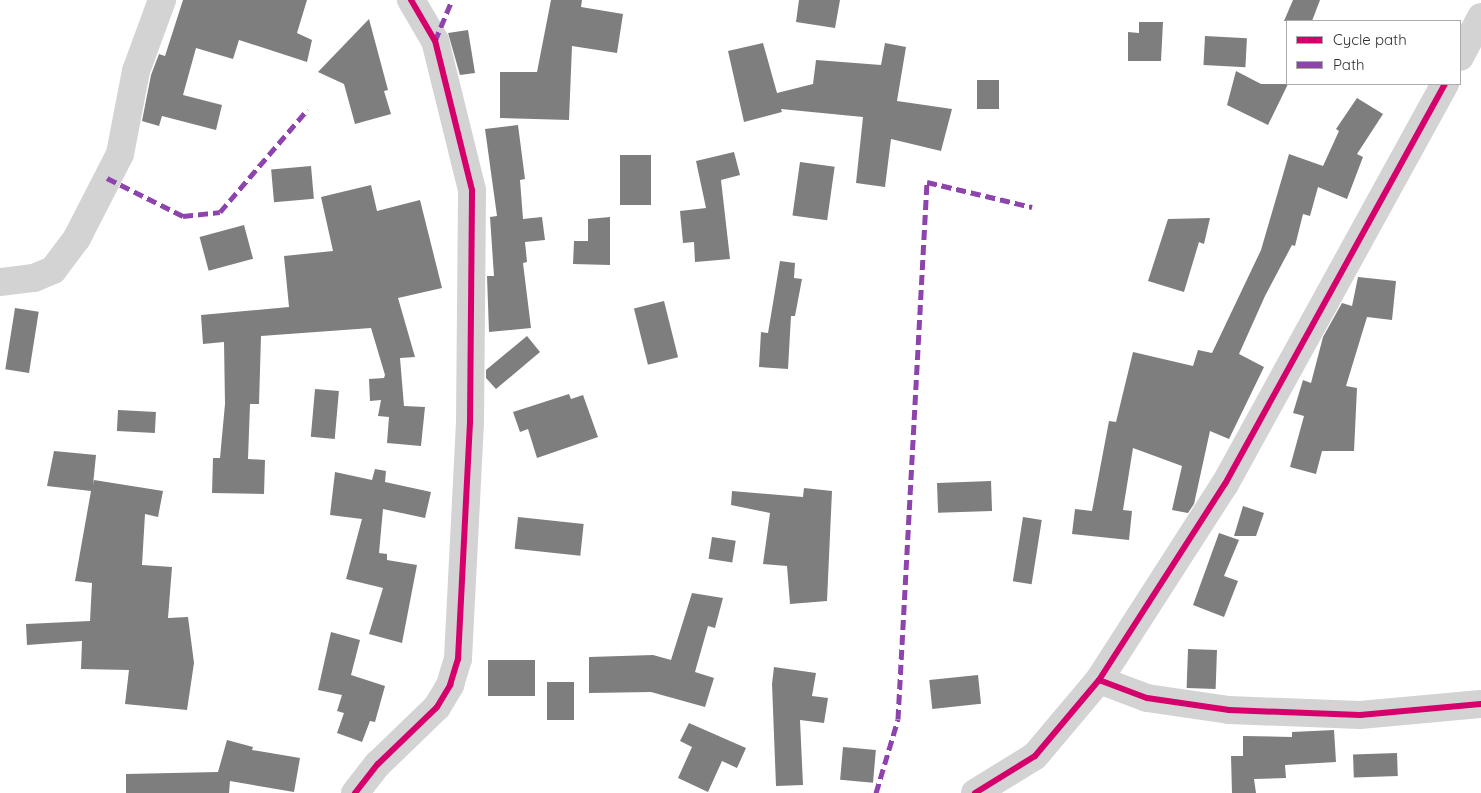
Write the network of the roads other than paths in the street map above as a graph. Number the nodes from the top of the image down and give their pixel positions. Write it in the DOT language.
graph roads {
  1 [pos="162,0"];
  2 [pos="411,0"];
  3 [pos="1481,17"];
  4 [pos="1461,55"];
  5 [pos="1444,85"];
  6 [pos="0,282"];
  7 [pos="1099,680"];
  8 [pos="1481,704"];
  9 [pos="355,793"];
  10 [pos="975,793"];
  1 -- 6 [label="street"];
  2 -- 9 [label="street"];
  3 -- 4 [label="street"];
  5 -- 7 [label="street"];
  7 -- 8 [label="street"];
  7 -- 10 [label="street"];
}
